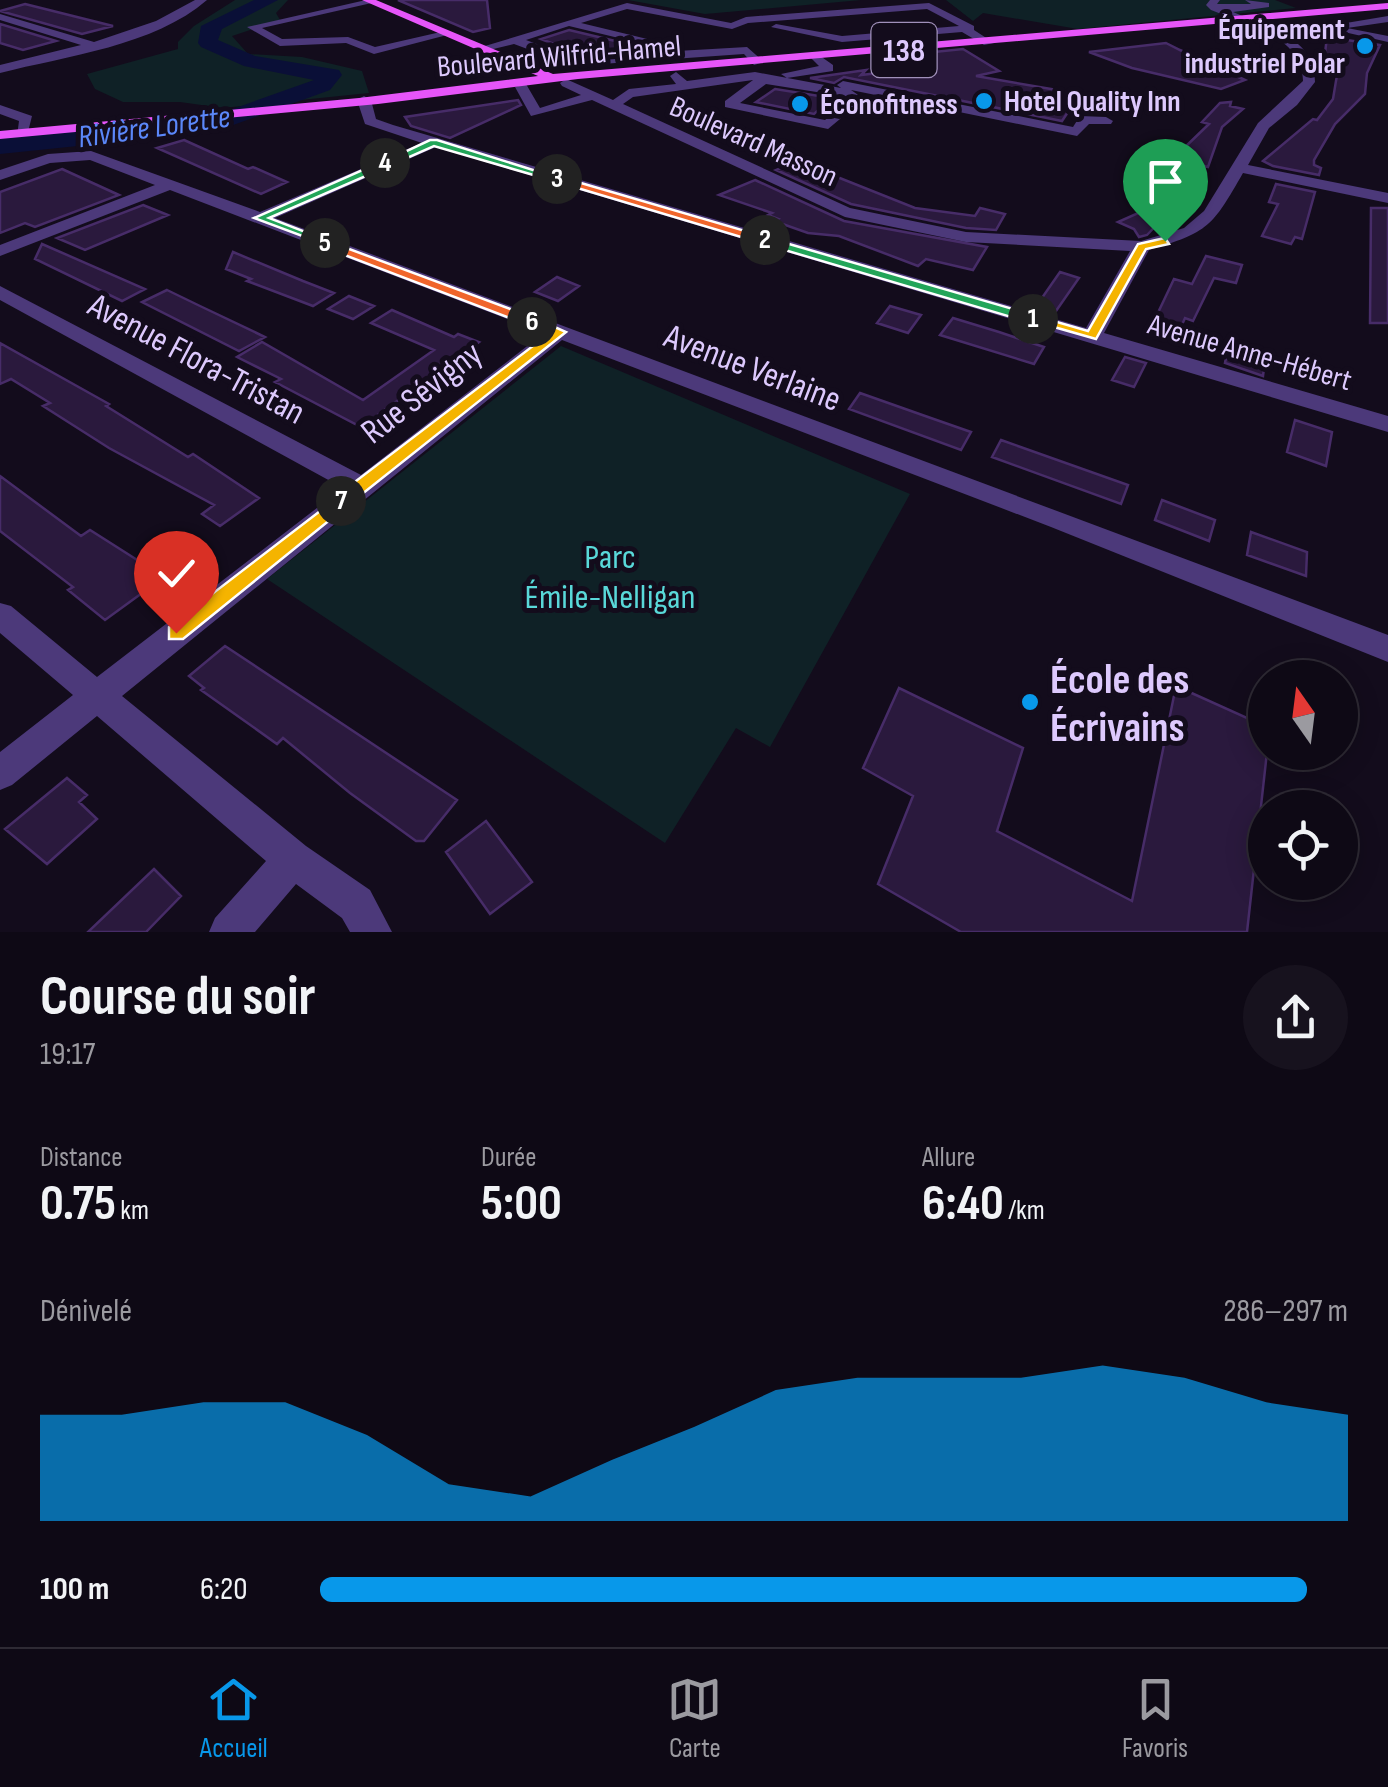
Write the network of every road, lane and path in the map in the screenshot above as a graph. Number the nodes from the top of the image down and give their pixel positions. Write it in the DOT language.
graph roads {
  1 [pos="202,0"];
  2 [pos="1250,0"];
  3 [pos="369,1"];
  4 [pos="1217,5"];
  5 [pos="1388,6"];
  6 [pos="1365,8"];
  7 [pos="386,9"];
  8 [pos="321,13"];
  9 [pos="1298,14"];
  10 [pos="1388,16"];
  11 [pos="0,17"];
  12 [pos="288,20"];
  13 [pos="754,20"];
  14 [pos="1241,20"];
  15 [pos="568,24"];
  16 [pos="1338,25"];
  17 [pos="732,26"];
  18 [pos="964,29"];
  19 [pos="592,31"];
  20 [pos="445,34"];
  21 [pos="814,34"];
  22 [pos="672,37"];
  23 [pos="323,38"];
  24 [pos="829,38"];
  25 [pos="1388,39"];
  26 [pos="515,40"];
  27 [pos="691,41"];
  28 [pos="988,43"];
  29 [pos="90,44"];
  30 [pos="530,46"];
  31 [pos="482,49"];
  32 [pos="723,51"];
  33 [pos="820,57"];
  34 [pos="0,68"];
  35 [pos="741,68"];
  36 [pos="761,70"];
  37 [pos="676,72"];
  38 [pos="789,74"];
  39 [pos="719,75"];
  40 [pos="560,80"];
  41 [pos="700,82"];
  42 [pos="634,85"];
  43 [pos="521,87"];
  44 [pos="592,96"];
  45 [pos="364,100"];
  46 [pos="730,104"];
  47 [pos="613,106"];
  48 [pos="0,109"];
  49 [pos="1104,128"];
  50 [pos="22,132"];
  51 [pos="0,135"];
  52 [pos="434,142"];
  53 [pos="1240,168"];
  54 [pos="0,175"];
  55 [pos="169,185"];
  56 [pos="1388,198"];
  57 [pos="259,218"];
  58 [pos="1142,246"];
  59 [pos="0,251"];
  60 [pos="0,292"];
  61 [pos="559,332"];
  62 [pos="1092,336"];
  63 [pos="1388,424"];
  64 [pos="360,486"];
  65 [pos="0,615"];
  66 [pos="1388,648"];
  67 [pos="95,698"];
  68 [pos="0,773"];
  69 [pos="293,858"];
  70 [pos="229,932"];
  71 [pos="372,932"];
  1 -- 29 [label="street"];
  2 -- 4 [label="street"];
  3 -- 7 [label="main road, Boulevard Masson"];
  3 -- 8 [label="street"];
  4 -- 14 [label="street"];
  5 -- 6 [label="main road, Boulevard Wilfrid-Hamel / 138"];
  6 -- 9 [label="main road, Boulevard Wilfrid-Hamel / 138"];
  6 -- 10 [label="street"];
  7 -- 8 [label="street"];
  7 -- 20 [label="main road, Boulevard Masson"];
  8 -- 12 [label="street"];
  9 -- 14 [label="main road, Boulevard Wilfrid-Hamel / 138"];
  9 -- 16 [label="street"];
  10 -- 16 [label="street"];
  11 -- 29 [label="street"];
  12 -- 23 [label="street"];
  12 -- 23 [label="street"];
  13 -- 17 [label="street"];
  13 -- 18 [label="street"];
  13 -- 21 [label="street"];
  14 -- 28 [label="main road, Boulevard Wilfrid-Hamel / 138"];
  14 -- 53 [label="street, Boulevard Masson"];
  15 -- 17 [label="street"];
  15 -- 19 [label="street"];
  15 -- 26 [label="street"];
  16 -- 25 [label="street"];
  17 -- 21 [label="street"];
  18 -- 24 [label="street"];
  18 -- 28 [label="street"];
  19 -- 22 [label="street"];
  19 -- 30 [label="street"];
  19 -- 37 [label="street"];
  20 -- 23 [label="street"];
  20 -- 31 [label="main road, Boulevard Masson"];
  21 -- 24 [label="street"];
  24 -- 33 [label="street"];
  26 -- 30 [label="street"];
  26 -- 31 [label="street"];
  27 -- 32 [label="street"];
  28 -- 33 [label="main road, Boulevard Wilfrid-Hamel / 138"];
  29 -- 34 [label="street"];
  30 -- 37 [label="street"];
  31 -- 40 [label="main road, Boulevard Masson"];
  32 -- 36 [label="street"];
  32 -- 37 [label="street"];
  33 -- 36 [label="main road, Boulevard Wilfrid-Hamel / 138"];
  33 -- 38 [label="street"];
  35 -- 36 [label="street"];
  35 -- 39 [label="main road, Boulevard Wilfrid-Hamel / 138"];
  36 -- 37 [label="main road, Boulevard Wilfrid-Hamel / 138"];
  36 -- 38 [label="street"];
  36 -- 39 [label="street"];
  36 -- 46 [label="street"];
  36 -- 46 [label="street"];
  37 -- 39 [label="main road, Boulevard Wilfrid-Hamel / 138"];
  37 -- 40 [label="main road, Boulevard Wilfrid-Hamel / 138"];
  37 -- 41 [label="street"];
  37 -- 42 [label="street"];
  38 -- 49 [label="street"];
  39 -- 41 [label="street"];
  40 -- 42 [label="main road, Boulevard Wilfrid-Hamel / 138"];
  40 -- 43 [label="main road, Boulevard Wilfrid-Hamel / 138"];
  40 -- 44 [label="street, Boulevard Masson"];
  40 -- 45 [label="main road, Boulevard Wilfrid-Hamel / 138"];
  41 -- 46 [label="street"];
  42 -- 47 [label="street"];
  43 -- 44 [label="street"];
  43 -- 45 [label="main road, Boulevard Wilfrid-Hamel / 138"];
  44 -- 47 [label="street, Boulevard Masson"];
  45 -- 50 [label="main road, Boulevard Wilfrid-Hamel / 138"];
  45 -- 52 [label="street, Avenue Anne-Hébert"];
  47 -- 58 [label="street, Boulevard Masson"];
  48 -- 50 [label="street"];
  50 -- 51 [label="main road, Boulevard Wilfrid-Hamel / 138"];
  52 -- 57 [label="street"];
  52 -- 62 [label="street, Avenue Anne-Hébert"];
  53 -- 56 [label="street"];
  53 -- 58 [label="street, Boulevard Masson"];
  54 -- 55 [label="street, Avenue Verlaine"];
  55 -- 57 [label="street, Avenue Verlaine"];
  55 -- 59 [label="street"];
  57 -- 61 [label="street, Avenue Verlaine"];
  58 -- 62 [label="street"];
  60 -- 64 [label="street, Avenue Flora-Tristan"];
  61 -- 64 [label="street, Rue Sévigny"];
  61 -- 66 [label="street, Avenue Verlaine"];
  62 -- 63 [label="street, Avenue Anne-Hébert"];
  64 -- 67 [label="street, Rue Sévigny"];
  65 -- 67 [label="street"];
  67 -- 68 [label="street, Rue Sévigny"];
  67 -- 69 [label="street"];
  69 -- 70 [label="street"];
  69 -- 71 [label="street"];
}
